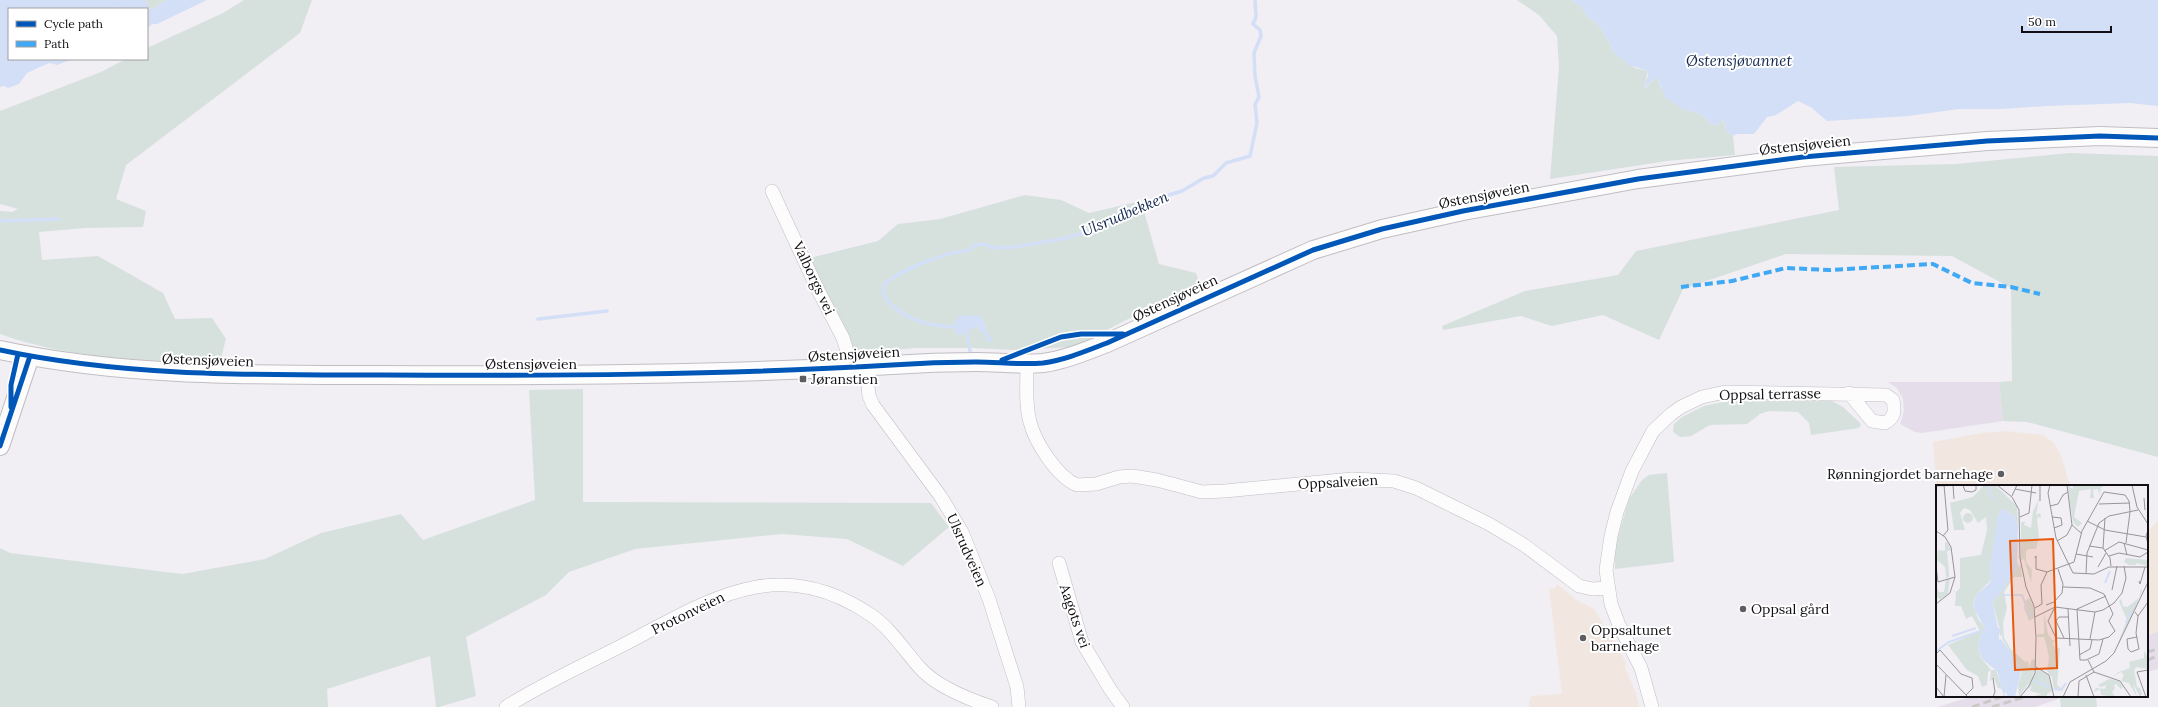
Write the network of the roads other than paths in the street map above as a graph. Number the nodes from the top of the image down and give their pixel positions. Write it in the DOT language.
graph roads {
  1 [pos="2158,138"];
  2 [pos="772,191"];
  3 [pos="0,350"];
  4 [pos="24,355"];
  5 [pos="1027,364"];
  6 [pos="859,367"];
  7 [pos="1849,394"];
  8 [pos="0,446"];
  9 [pos="1059,563"];
  10 [pos="1608,588"];
  11 [pos="506,707"];
  12 [pos="992,707"];
  13 [pos="1019,707"];
  14 [pos="1123,707"];
  15 [pos="1652,707"];
  1 -- 5 [label="main road, Østensjøveien"];
  2 -- 6 [label="street, Valborgs vei"];
  3 -- 4 [label="main road, Østensjøveien"];
  4 -- 6 [label="main road, Østensjøveien"];
  4 -- 8 [label="main road"];
  5 -- 6 [label="main road, Østensjøveien"];
  5 -- 10 [label="street, Oppsalveien"];
  6 -- 13 [label="street, Ulsrudveien"];
  7 -- 10 [label="street, Oppsal terrasse"];
  9 -- 14 [label="street, Aagots vei"];
  10 -- 15 [label="street"];
  11 -- 12 [label="street, Protonveien"];
}
